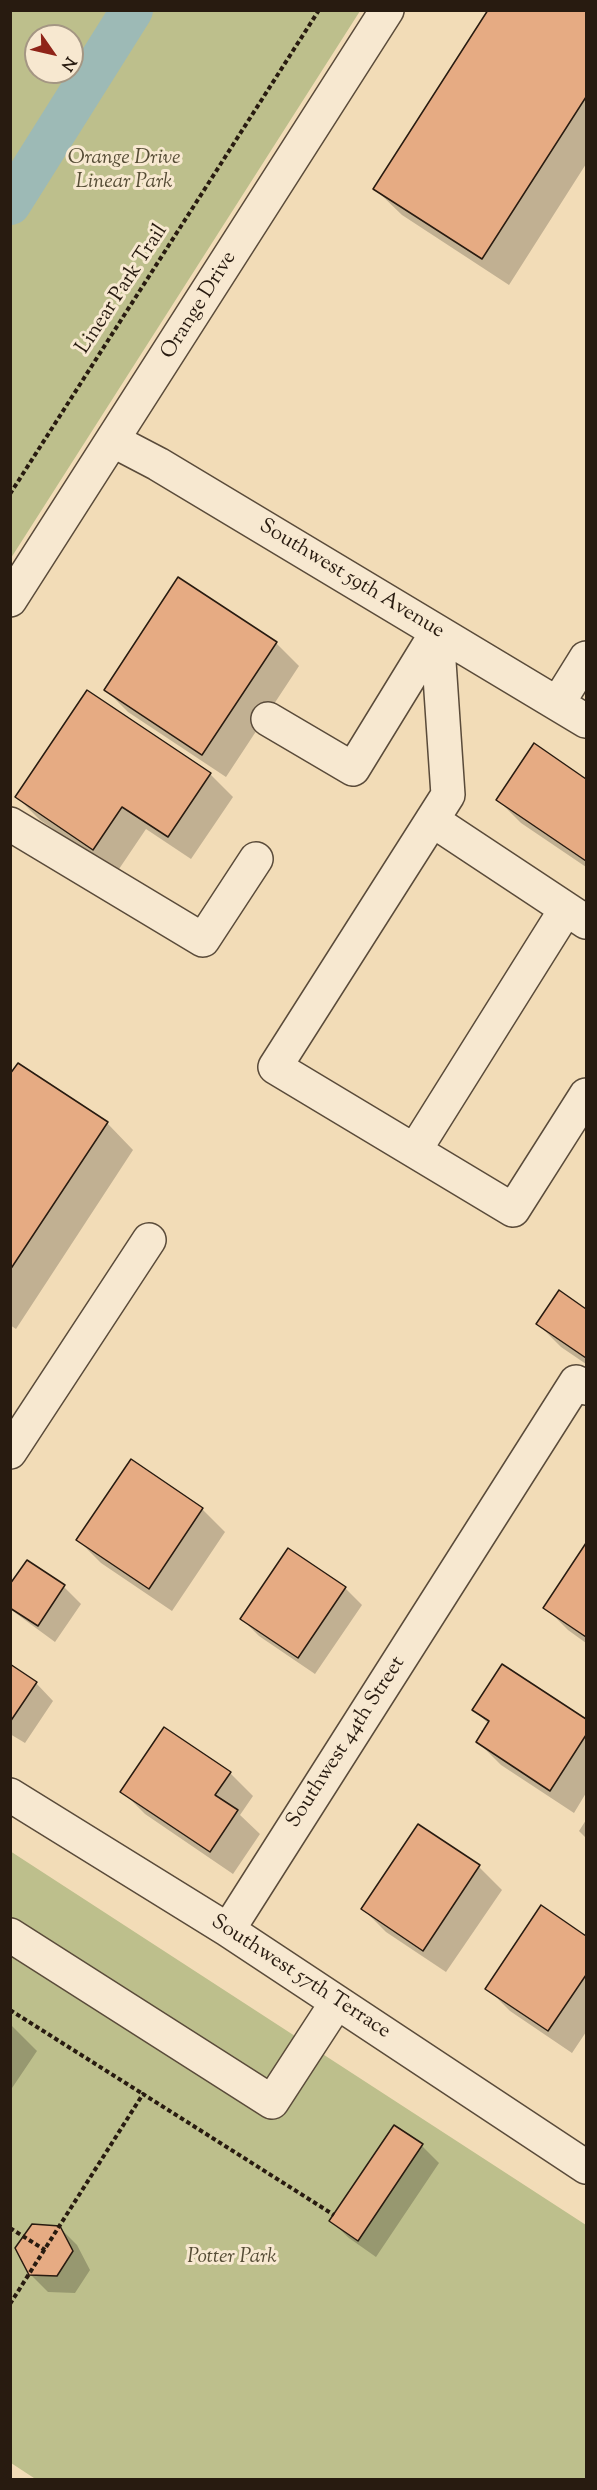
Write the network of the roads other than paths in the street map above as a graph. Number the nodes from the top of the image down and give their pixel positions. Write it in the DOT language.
graph roads {
  1 [pos="387,10"];
  2 [pos="114,441"];
  3 [pos="10,600"];
  4 [pos="437,632"];
  5 [pos="586,658"];
  6 [pos="558,703"];
  7 [pos="268,719"];
  8 [pos="586,721"];
  9 [pos="432,820"];
  10 [pos="10,824"];
  11 [pos="256,860"];
  12 [pos="576,915"];
  13 [pos="586,1095"];
  14 [pos="414,1150"];
  15 [pos="149,1240"];
  16 [pos="586,1388"];
  17 [pos="20,1416"];
  18 [pos="10,1452"];
  19 [pos="10,1795"];
  20 [pos="228,1930"];
  21 [pos="10,1935"];
  22 [pos="337,2002"];
  23 [pos="582,2155"];
  1 -- 2 [label="street, Orange Drive"];
  2 -- 3 [label="street, Orange Drive"];
  2 -- 4 [label="street, Southwest 59th Avenue"];
  4 -- 6 [label="street, Southwest 59th Avenue"];
  4 -- 7 [label="street"];
  4 -- 9 [label="street"];
  5 -- 6 [label="street"];
  6 -- 8 [label="street, Southwest 59th Avenue"];
  9 -- 12 [label="street"];
  9 -- 14 [label="street"];
  10 -- 11 [label="street"];
  12 -- 14 [label="street"];
  13 -- 14 [label="street"];
  15 -- 17 [label="street"];
  16 -- 20 [label="street, Southwest 44th Street"];
  17 -- 18 [label="street"];
  19 -- 20 [label="street, Southwest 57th Terrace"];
  20 -- 22 [label="street, Southwest 57th Terrace"];
  21 -- 22 [label="street"];
  22 -- 23 [label="street, Southwest 57th Terrace"];
}
